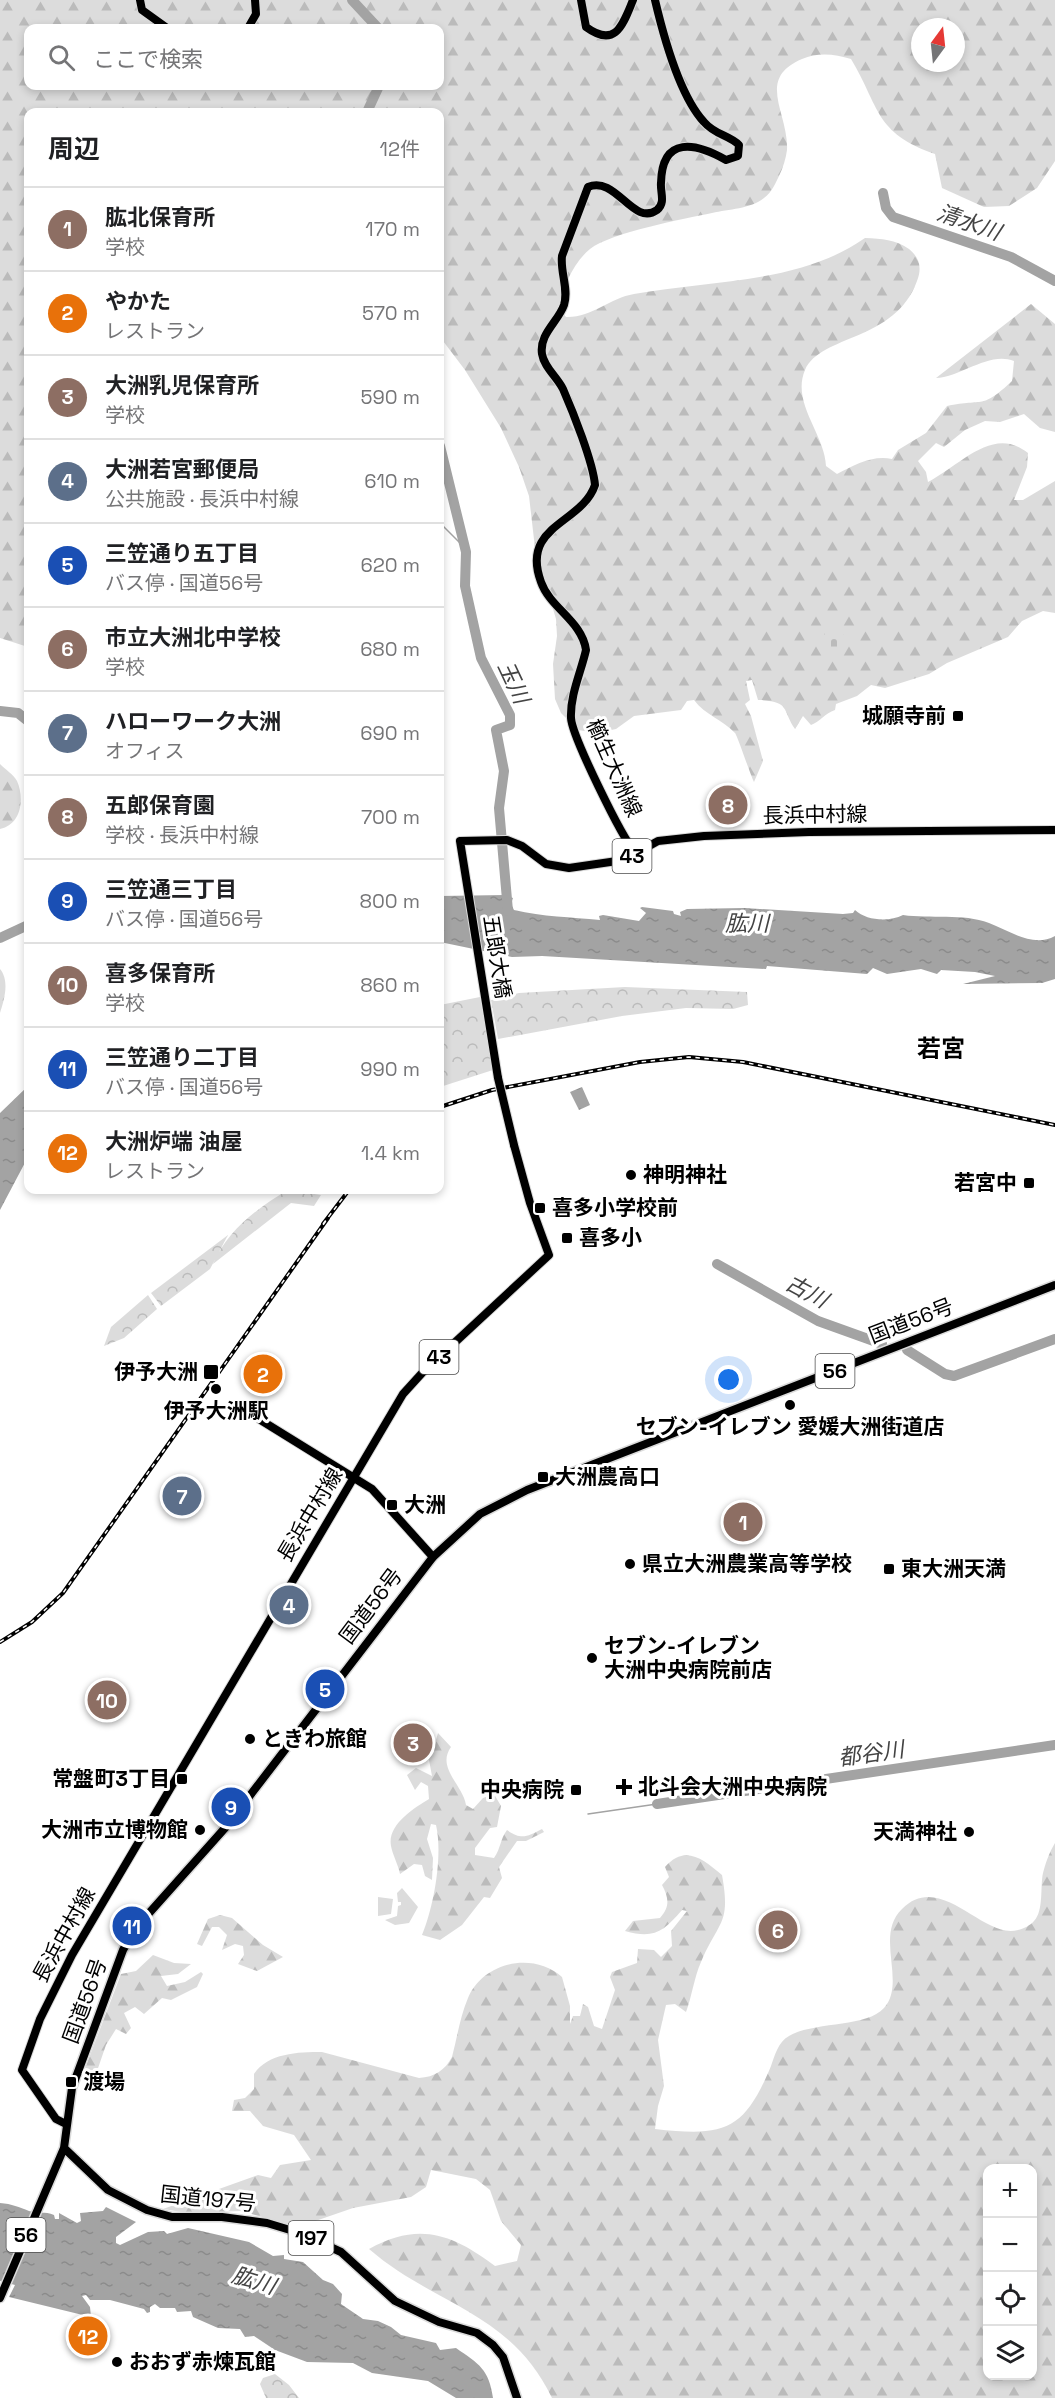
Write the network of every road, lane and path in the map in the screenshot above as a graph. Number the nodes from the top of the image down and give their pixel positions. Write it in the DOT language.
graph roads {
  1 [pos="140,0"];
  2 [pos="255,0"];
  3 [pos="581,0"];
  4 [pos="633,0"];
  5 [pos="655,0"];
  6 [pos="161,24"];
  7 [pos="250,24"];
  8 [pos="1055,830"];
  9 [pos="635,852"];
  10 [pos="463,855"];
  11 [pos="496,1064"];
  12 [pos="1055,1285"];
  13 [pos="246,1411"];
  14 [pos="353,1478"];
  15 [pos="433,1557"];
  16 [pos="66,2124"];
  17 [pos="64,2148"];
  18 [pos="0,2298"];
  19 [pos="517,2398"];
  1 -- 6 [label="main road"];
  2 -- 7 [label="main road"];
  3 -- 4 [label="main road"];
  5 -- 9 [label="main road, 櫛生大洲線"];
  8 -- 9 [label="main road, 長浜中村線 / 43"];
  9 -- 10 [label="main road, 長浜中村線 / 43"];
  10 -- 11 [label="main road, 五郎大橋 / 43"];
  11 -- 14 [label="main road, 長浜中村線 / 43, bridge"];
  12 -- 15 [label="highway, 国道56号 / 56"];
  13 -- 14 [label="main road"];
  14 -- 15 [label="main road"];
  14 -- 16 [label="main road, 長浜中村線 / 43"];
  15 -- 16 [label="highway, 国道56号 / 56"];
  16 -- 17 [label="highway, 国道56号 / 56"];
  17 -- 18 [label="highway, 国道56号 / 56"];
  17 -- 19 [label="highway, 国道197号 / 197"];
}
